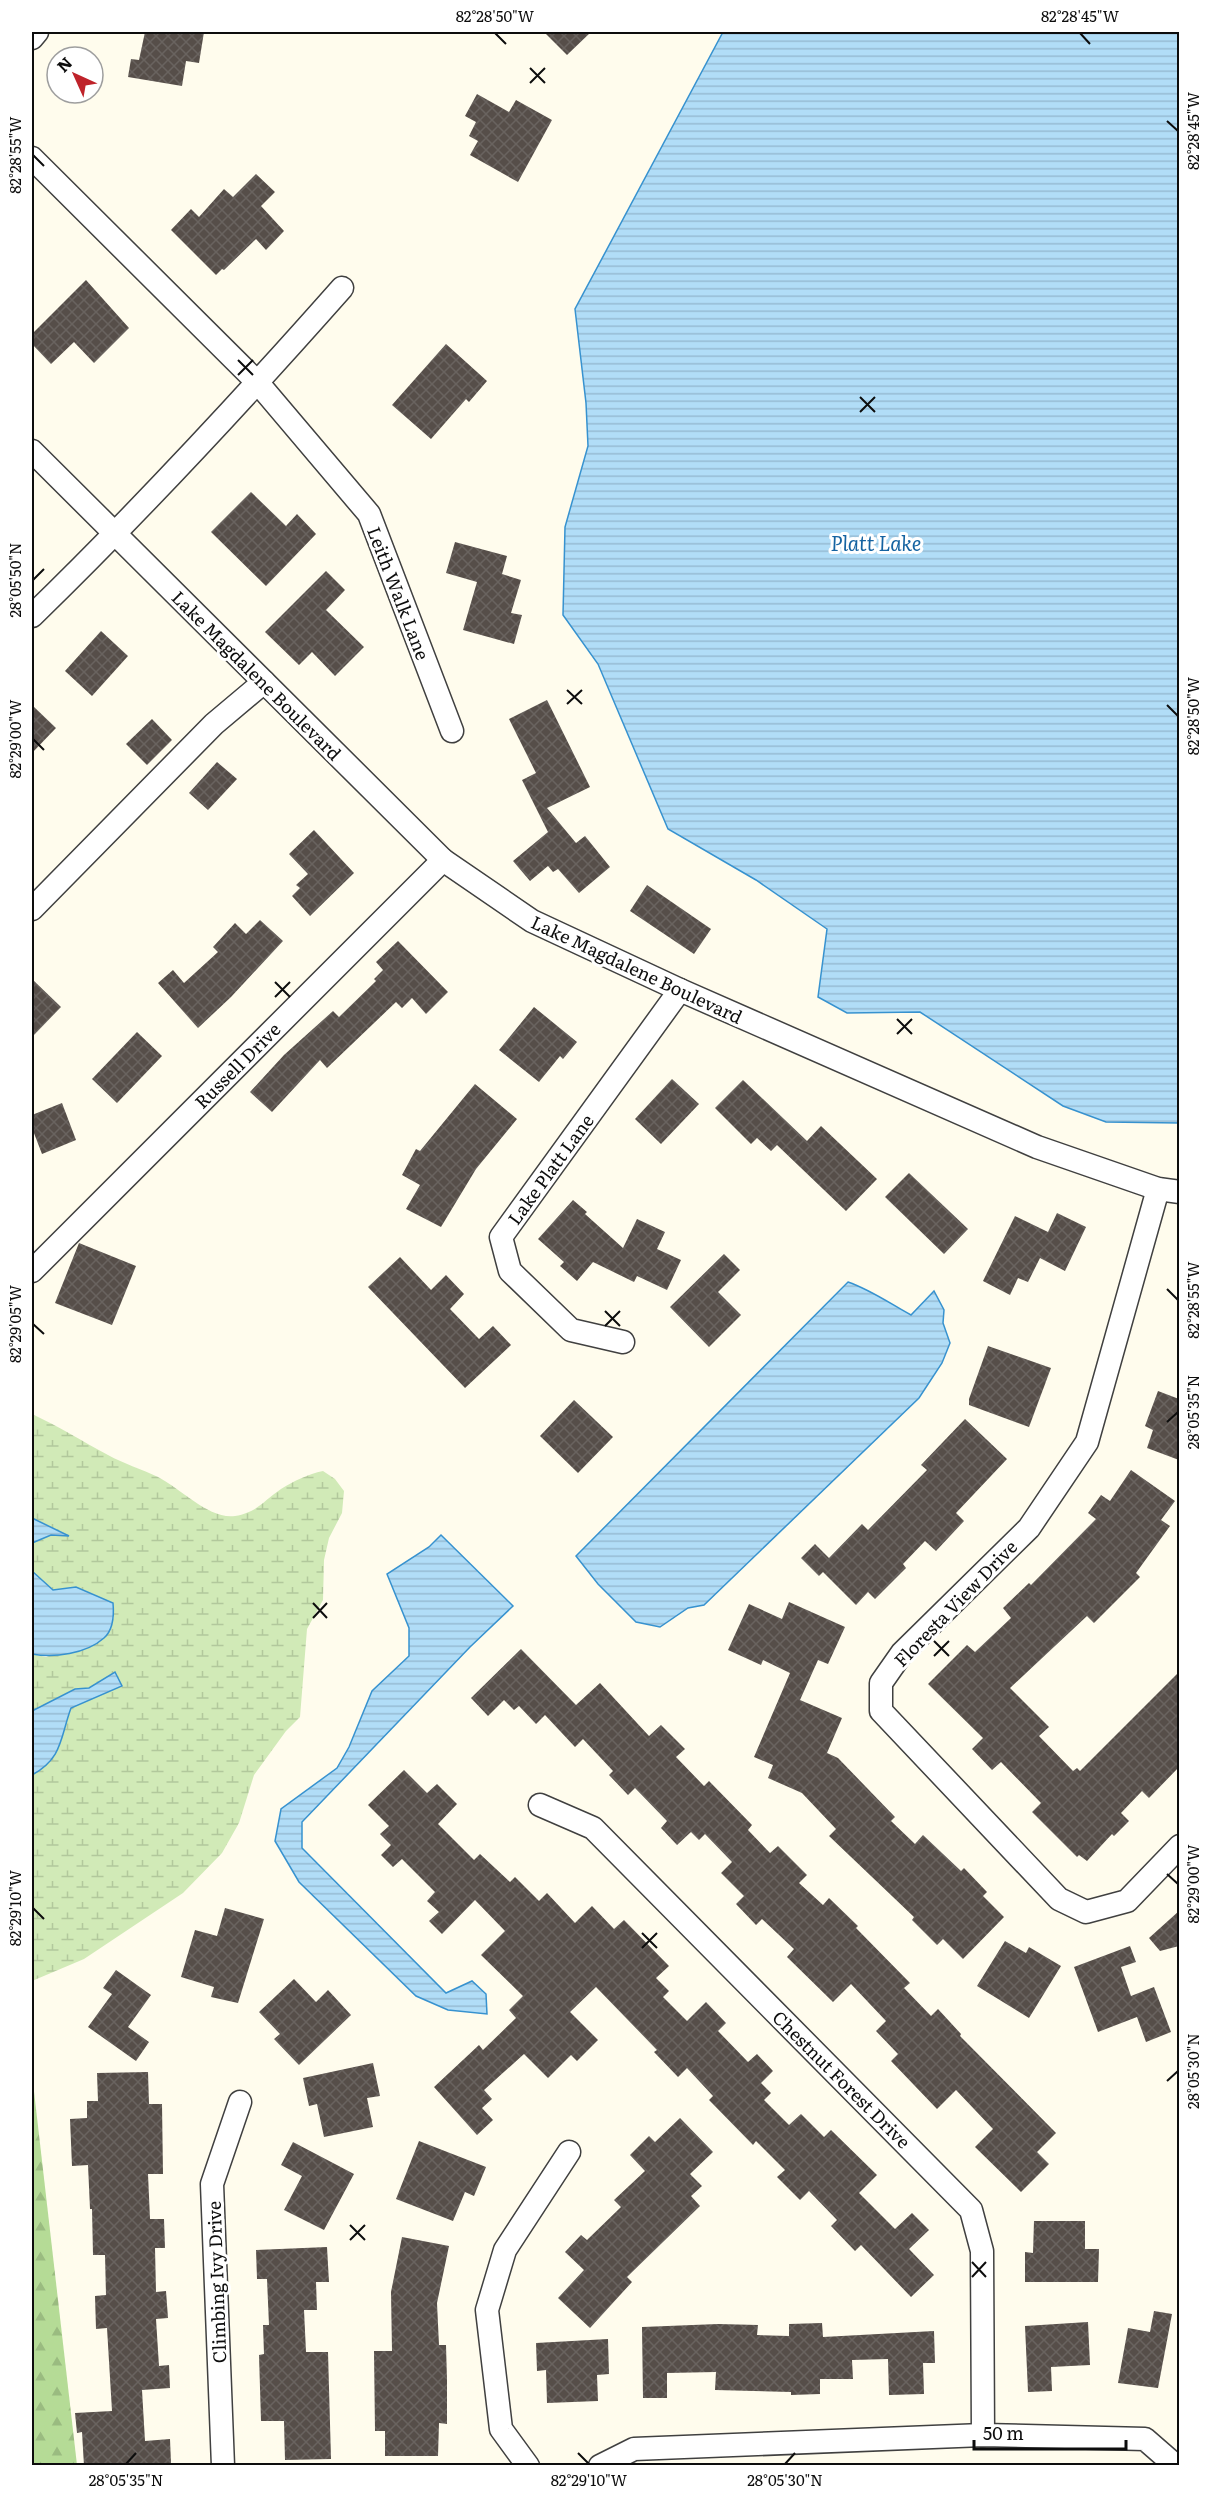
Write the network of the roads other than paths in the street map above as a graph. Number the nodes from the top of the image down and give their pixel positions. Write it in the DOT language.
graph roads {
  1 [pos="37,32"];
  2 [pos="32,38"];
  3 [pos="32,158"];
  4 [pos="342,288"];
  5 [pos="258,383"];
  6 [pos="32,452"];
  7 [pos="115,535"];
  8 [pos="32,616"];
  9 [pos="264,682"];
  10 [pos="452,731"];
  11 [pos="444,860"];
  12 [pos="32,909"];
  13 [pos="680,990"];
  14 [pos="1169,1190"];
  15 [pos="32,1271"];
  16 [pos="623,1342"];
  17 [pos="540,1805"];
  18 [pos="1179,1846"];
  19 [pos="240,2103"];
  20 [pos="569,2152"];
  21 [pos="983,2435"];
  22 [pos="223,2466"];
  23 [pos="528,2466"];
  24 [pos="600,2466"];
  25 [pos="1176,2466"];
  1 -- 2 [label="street"];
  3 -- 5 [label="street, Leith Walk Lane"];
  4 -- 5 [label="street"];
  5 -- 7 [label="street"];
  5 -- 10 [label="street, Leith Walk Lane"];
  6 -- 7 [label="street, Lake Magdalene Boulevard"];
  7 -- 8 [label="street"];
  7 -- 9 [label="street, Lake Magdalene Boulevard"];
  9 -- 11 [label="street, Lake Magdalene Boulevard"];
  9 -- 12 [label="street"];
  11 -- 13 [label="street, Lake Magdalene Boulevard"];
  11 -- 15 [label="street, Russell Drive"];
  13 -- 14 [label="street, Lake Magdalene Boulevard"];
  13 -- 16 [label="street, Lake Platt Lane"];
  14 -- 18 [label="street, Floresta View Drive"];
  17 -- 21 [label="street, Chestnut Forest Drive"];
  19 -- 22 [label="street, Climbing Ivy Drive"];
  20 -- 23 [label="street"];
  21 -- 24 [label="street"];
  21 -- 25 [label="street"];
}
